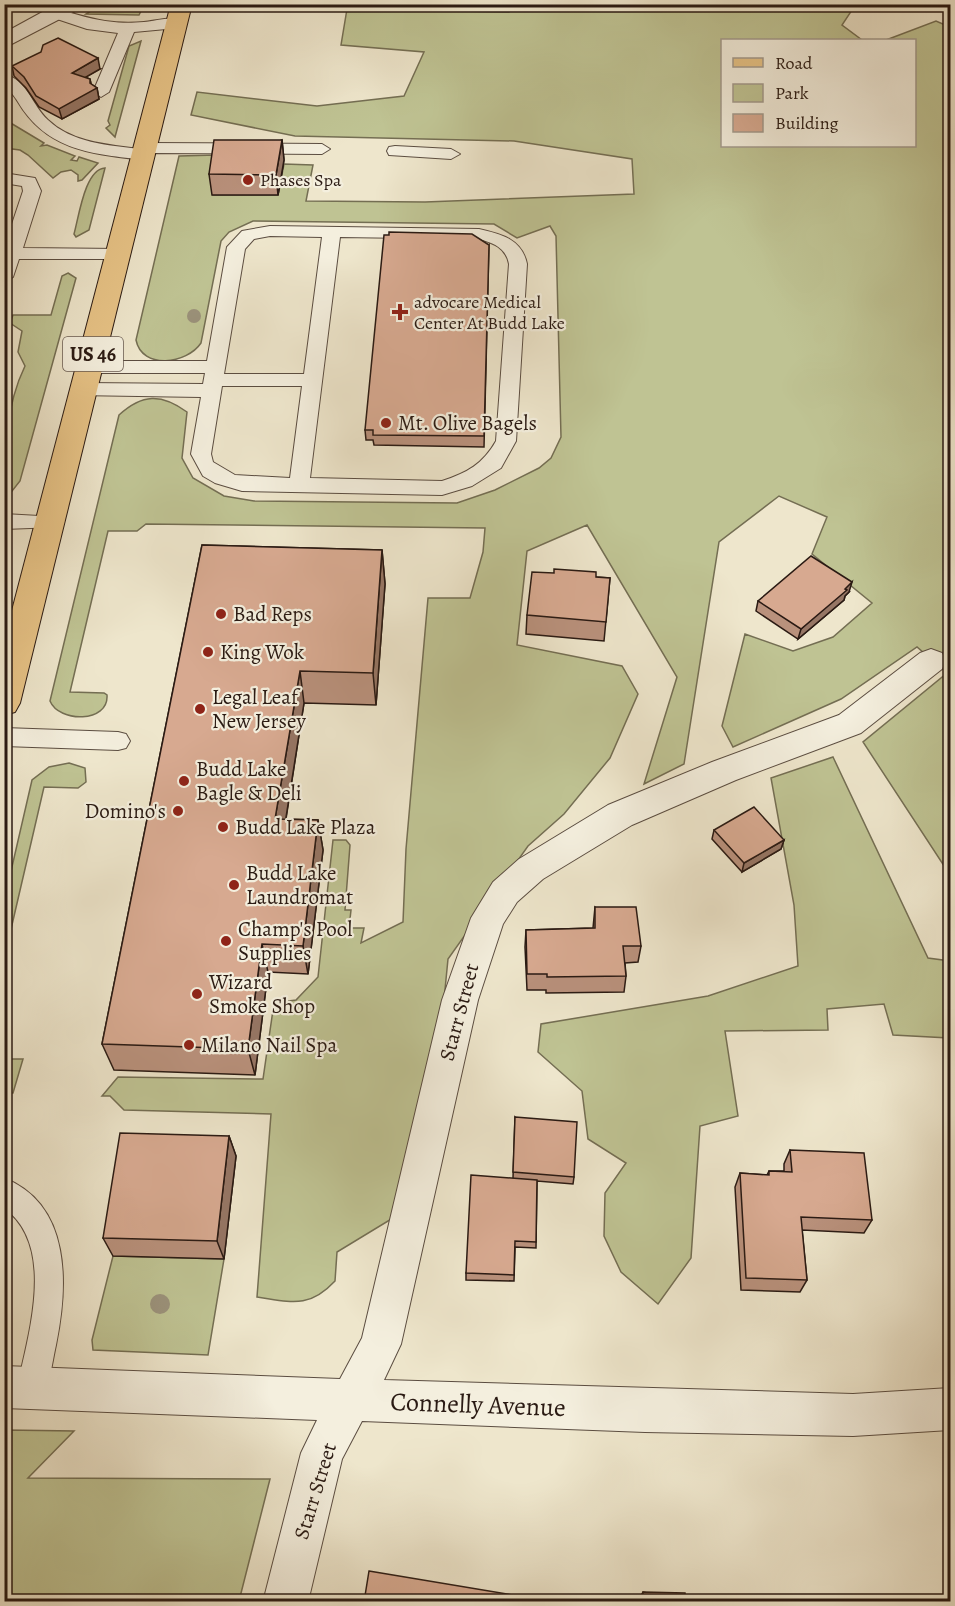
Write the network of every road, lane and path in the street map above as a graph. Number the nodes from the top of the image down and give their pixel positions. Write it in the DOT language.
graph roads {
  1 [pos="65,9"];
  2 [pos="180,14"];
  3 [pos="94,25"];
  4 [pos="125,30"];
  5 [pos="79,34"];
  6 [pos="4,42"];
  7 [pos="97,45"];
  8 [pos="10,76"];
  9 [pos="33,78"];
  10 [pos="101,92"];
  11 [pos="322,148"];
  12 [pos="146,151"];
  13 [pos="395,151"];
  14 [pos="451,154"];
  15 [pos="4,178"];
  16 [pos="332,232"];
  17 [pos="12,253"];
  18 [pos="119,255"];
  19 [pos="4,277"];
  20 [pos="86,379"];
  21 [pos="213,379"];
  22 [pos="313,381"];
  23 [pos="299,487"];
  24 [pos="4,522"];
  25 [pos="50,522"];
  26 [pos="931,661"];
  27 [pos="4,703"];
  28 [pos="4,737"];
  29 [pos="118,741"];
  30 [pos="4,1191"];
  31 [pos="19,1388"];
  32 [pos="351,1399"];
  33 [pos="951,1409"];
  34 [pos="285,1602"];
  1 -- 3 [label="lane"];
  1 -- 6 [label="street"];
  2 -- 4 [label="lane"];
  2 -- 12 [label="main road, US 46"];
  3 -- 4 [label="lane"];
  3 -- 5 [label="lane"];
  4 -- 7 [label="lane"];
  4 -- 10 [label="lane"];
  8 -- 9 [label="lane"];
  8 -- 12 [label="lane"];
  11 -- 12 [label="lane"];
  12 -- 18 [label="main road, US 46"];
  13 -- 14 [label="lane"];
  15 -- 17 [label="lane"];
  16 -- 21 [label="lane"];
  16 -- 22 [label="lane"];
  16 -- 23 [label="lane"];
  17 -- 18 [label="lane"];
  17 -- 19 [label="lane"];
  18 -- 20 [label="main road, US 46"];
  20 -- 21 [label="lane"];
  20 -- 25 [label="main road, US 46"];
  21 -- 22 [label="lane"];
  21 -- 23 [label="lane"];
  22 -- 23 [label="lane"];
  24 -- 25 [label="lane"];
  25 -- 27 [label="main road, US 46"];
  26 -- 32 [label="street, Starr Street"];
  28 -- 29 [label="lane"];
  30 -- 31 [label="lane"];
  31 -- 32 [label="street, Connelly Avenue"];
  32 -- 33 [label="street, Connelly Avenue"];
  32 -- 34 [label="street, Starr Street"];
}
